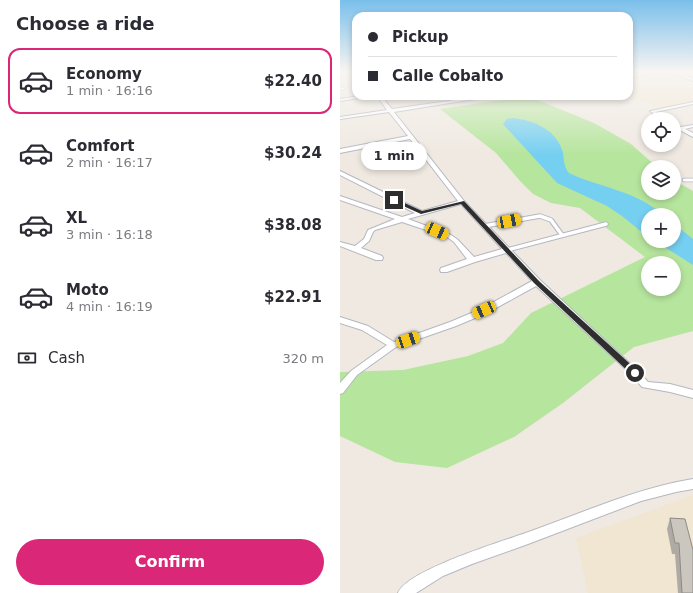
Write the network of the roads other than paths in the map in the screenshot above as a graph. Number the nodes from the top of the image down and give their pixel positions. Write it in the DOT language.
graph roads {
  1 [pos="382,100"];
  2 [pos="465,100"];
  3 [pos="693,103"];
  4 [pos="392,111"];
  5 [pos="654,112"];
  6 [pos="340,118"];
  7 [pos="693,126"];
  8 [pos="681,128"];
  9 [pos="681,129"];
  10 [pos="693,135"];
  11 [pos="411,137"];
  12 [pos="340,151"];
  13 [pos="340,173"];
  14 [pos="684,180"];
  15 [pos="693,180"];
  16 [pos="340,198"];
  17 [pos="462,202"];
  18 [pos="421,213"];
  19 [pos="400,219"];
  20 [pos="606,224"];
  21 [pos="484,226"];
  22 [pos="562,235"];
  23 [pos="340,244"];
  24 [pos="356,249"];
  25 [pos="508,250"];
  26 [pos="378,258"];
  27 [pos="472,260"];
  28 [pos="444,270"];
  29 [pos="537,282"];
  30 [pos="340,320"];
  31 [pos="393,345"];
  32 [pos="340,390"];
  33 [pos="693,394"];
  34 [pos="693,484"];
  35 [pos="405,593"];
  1 -- 4 [label="street"];
  2 -- 4 [label="street"];
  3 -- 5 [label="street"];
  4 -- 6 [label="street"];
  4 -- 11 [label="street"];
  7 -- 8 [label="street"];
  9 -- 10 [label="street"];
  11 -- 12 [label="street"];
  11 -- 17 [label="street"];
  13 -- 18 [label="street"];
  14 -- 15 [label="lane"];
  16 -- 19 [label="street"];
  17 -- 18 [label="street"];
  17 -- 21 [label="street"];
  18 -- 19 [label="street"];
  19 -- 24 [label="street"];
  19 -- 27 [label="street"];
  20 -- 22 [label="lane"];
  21 -- 22 [label="lane"];
  21 -- 25 [label="street"];
  22 -- 25 [label="lane"];
  23 -- 24 [label="street"];
  24 -- 26 [label="street"];
  25 -- 27 [label="street"];
  25 -- 29 [label="street"];
  27 -- 28 [label="street"];
  29 -- 31 [label="street"];
  29 -- 33 [label="street"];
  30 -- 31 [label="street"];
  31 -- 32 [label="street"];
  34 -- 35 [label="street"];
}
